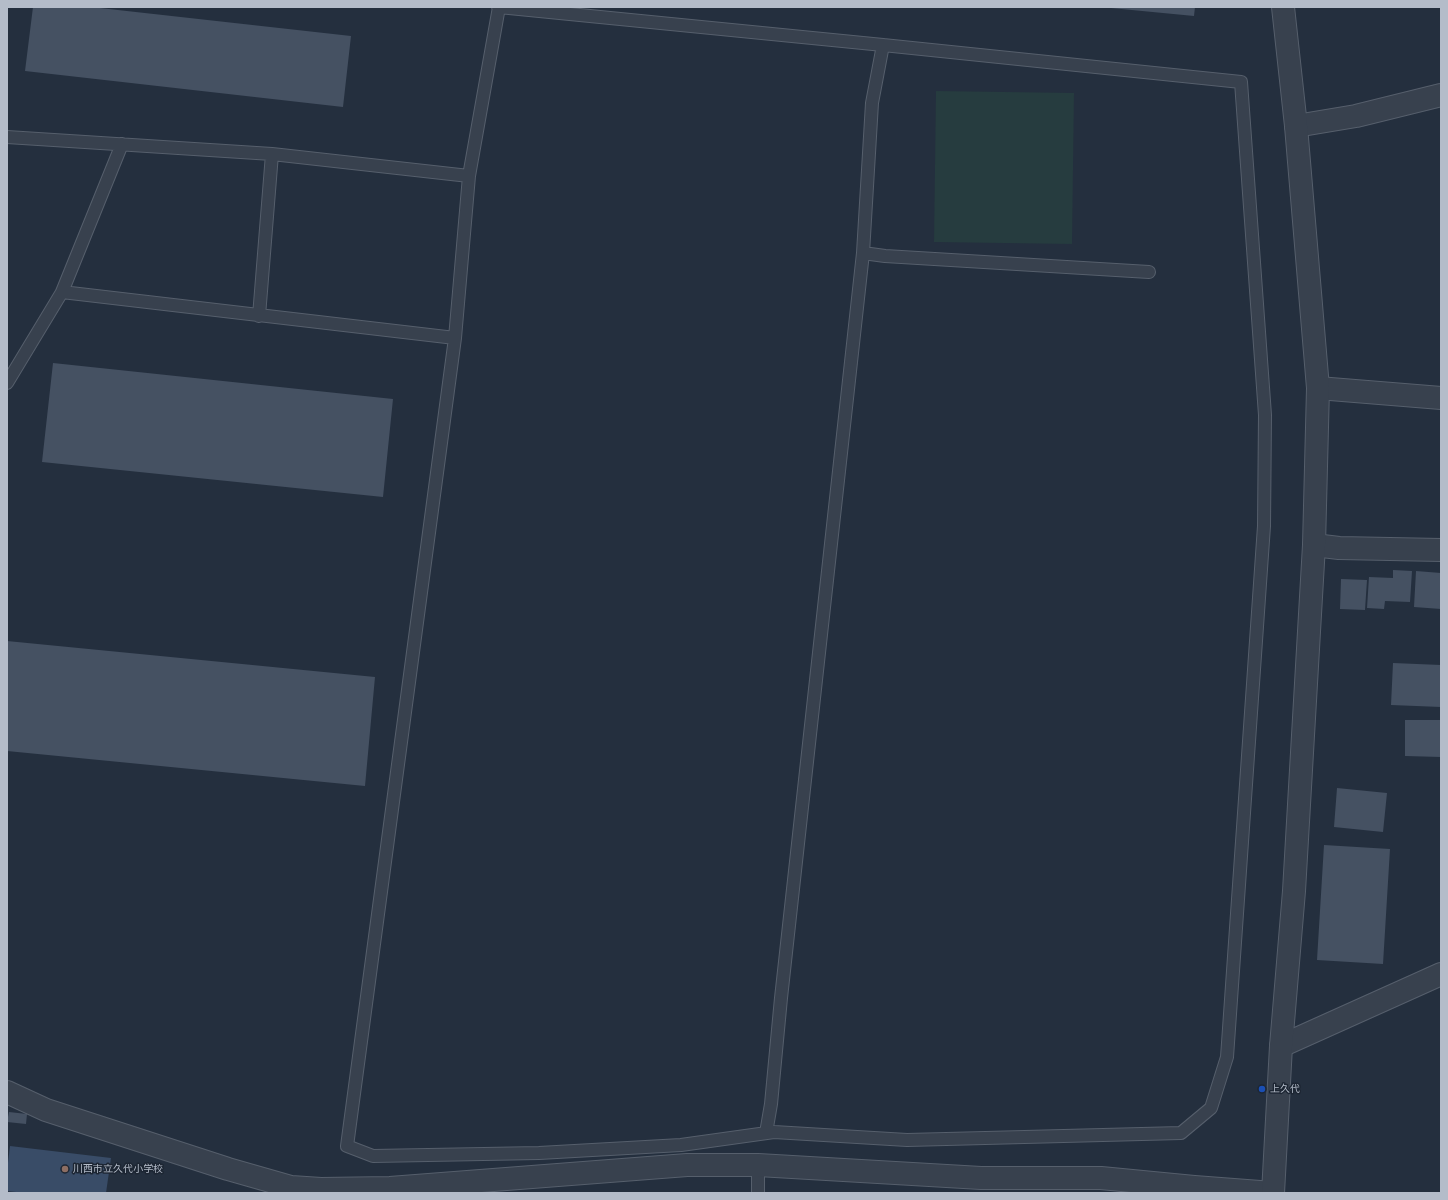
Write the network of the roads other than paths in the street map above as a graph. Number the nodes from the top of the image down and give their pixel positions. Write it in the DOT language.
graph roads {
  1 [pos="499,7"];
  2 [pos="1283,7"];
  3 [pos="883,45"];
  4 [pos="1441,95"];
  5 [pos="1296,126"];
  6 [pos="7,137"];
  7 [pos="122,144"];
  8 [pos="272,154"];
  9 [pos="469,176"];
  10 [pos="863,253"];
  11 [pos="1149,272"];
  12 [pos="62,292"];
  13 [pos="259,316"];
  14 [pos="455,338"];
  15 [pos="7,384"];
  16 [pos="1318,388"];
  17 [pos="1441,398"];
  18 [pos="1314,545"];
  19 [pos="1441,550"];
  20 [pos="1441,974"];
  21 [pos="1281,1046"];
  22 [pos="7,1092"];
  23 [pos="766,1133"];
  24 [pos="758,1165"];
  25 [pos="926,1184"];
  26 [pos="1028,1186"];
  27 [pos="1100,1186"];
  28 [pos="390,1190"];
  29 [pos="1194,1190"];
  30 [pos="758,1193"];
  31 [pos="1273,1193"];
  1 -- 3 [label="lane"];
  1 -- 9 [label="lane"];
  2 -- 5 [label="street"];
  3 -- 10 [label="lane"];
  3 -- 23 [label="lane"];
  4 -- 5 [label="street"];
  5 -- 16 [label="street"];
  6 -- 7 [label="lane"];
  7 -- 8 [label="lane"];
  7 -- 12 [label="lane"];
  8 -- 9 [label="lane"];
  8 -- 13 [label="lane"];
  9 -- 14 [label="lane"];
  10 -- 11 [label="lane"];
  10 -- 23 [label="lane"];
  12 -- 13 [label="lane"];
  12 -- 15 [label="lane"];
  13 -- 14 [label="lane"];
  14 -- 23 [label="lane"];
  16 -- 17 [label="street"];
  16 -- 18 [label="street"];
  18 -- 19 [label="street"];
  18 -- 21 [label="street"];
  20 -- 21 [label="street"];
  21 -- 31 [label="street"];
  22 -- 28 [label="street"];
  24 -- 25 [label="street"];
  24 -- 28 [label="street"];
  24 -- 30 [label="lane"];
  25 -- 26 [label="street"];
  26 -- 27 [label="street"];
  27 -- 29 [label="street"];
  29 -- 31 [label="street"];
}
